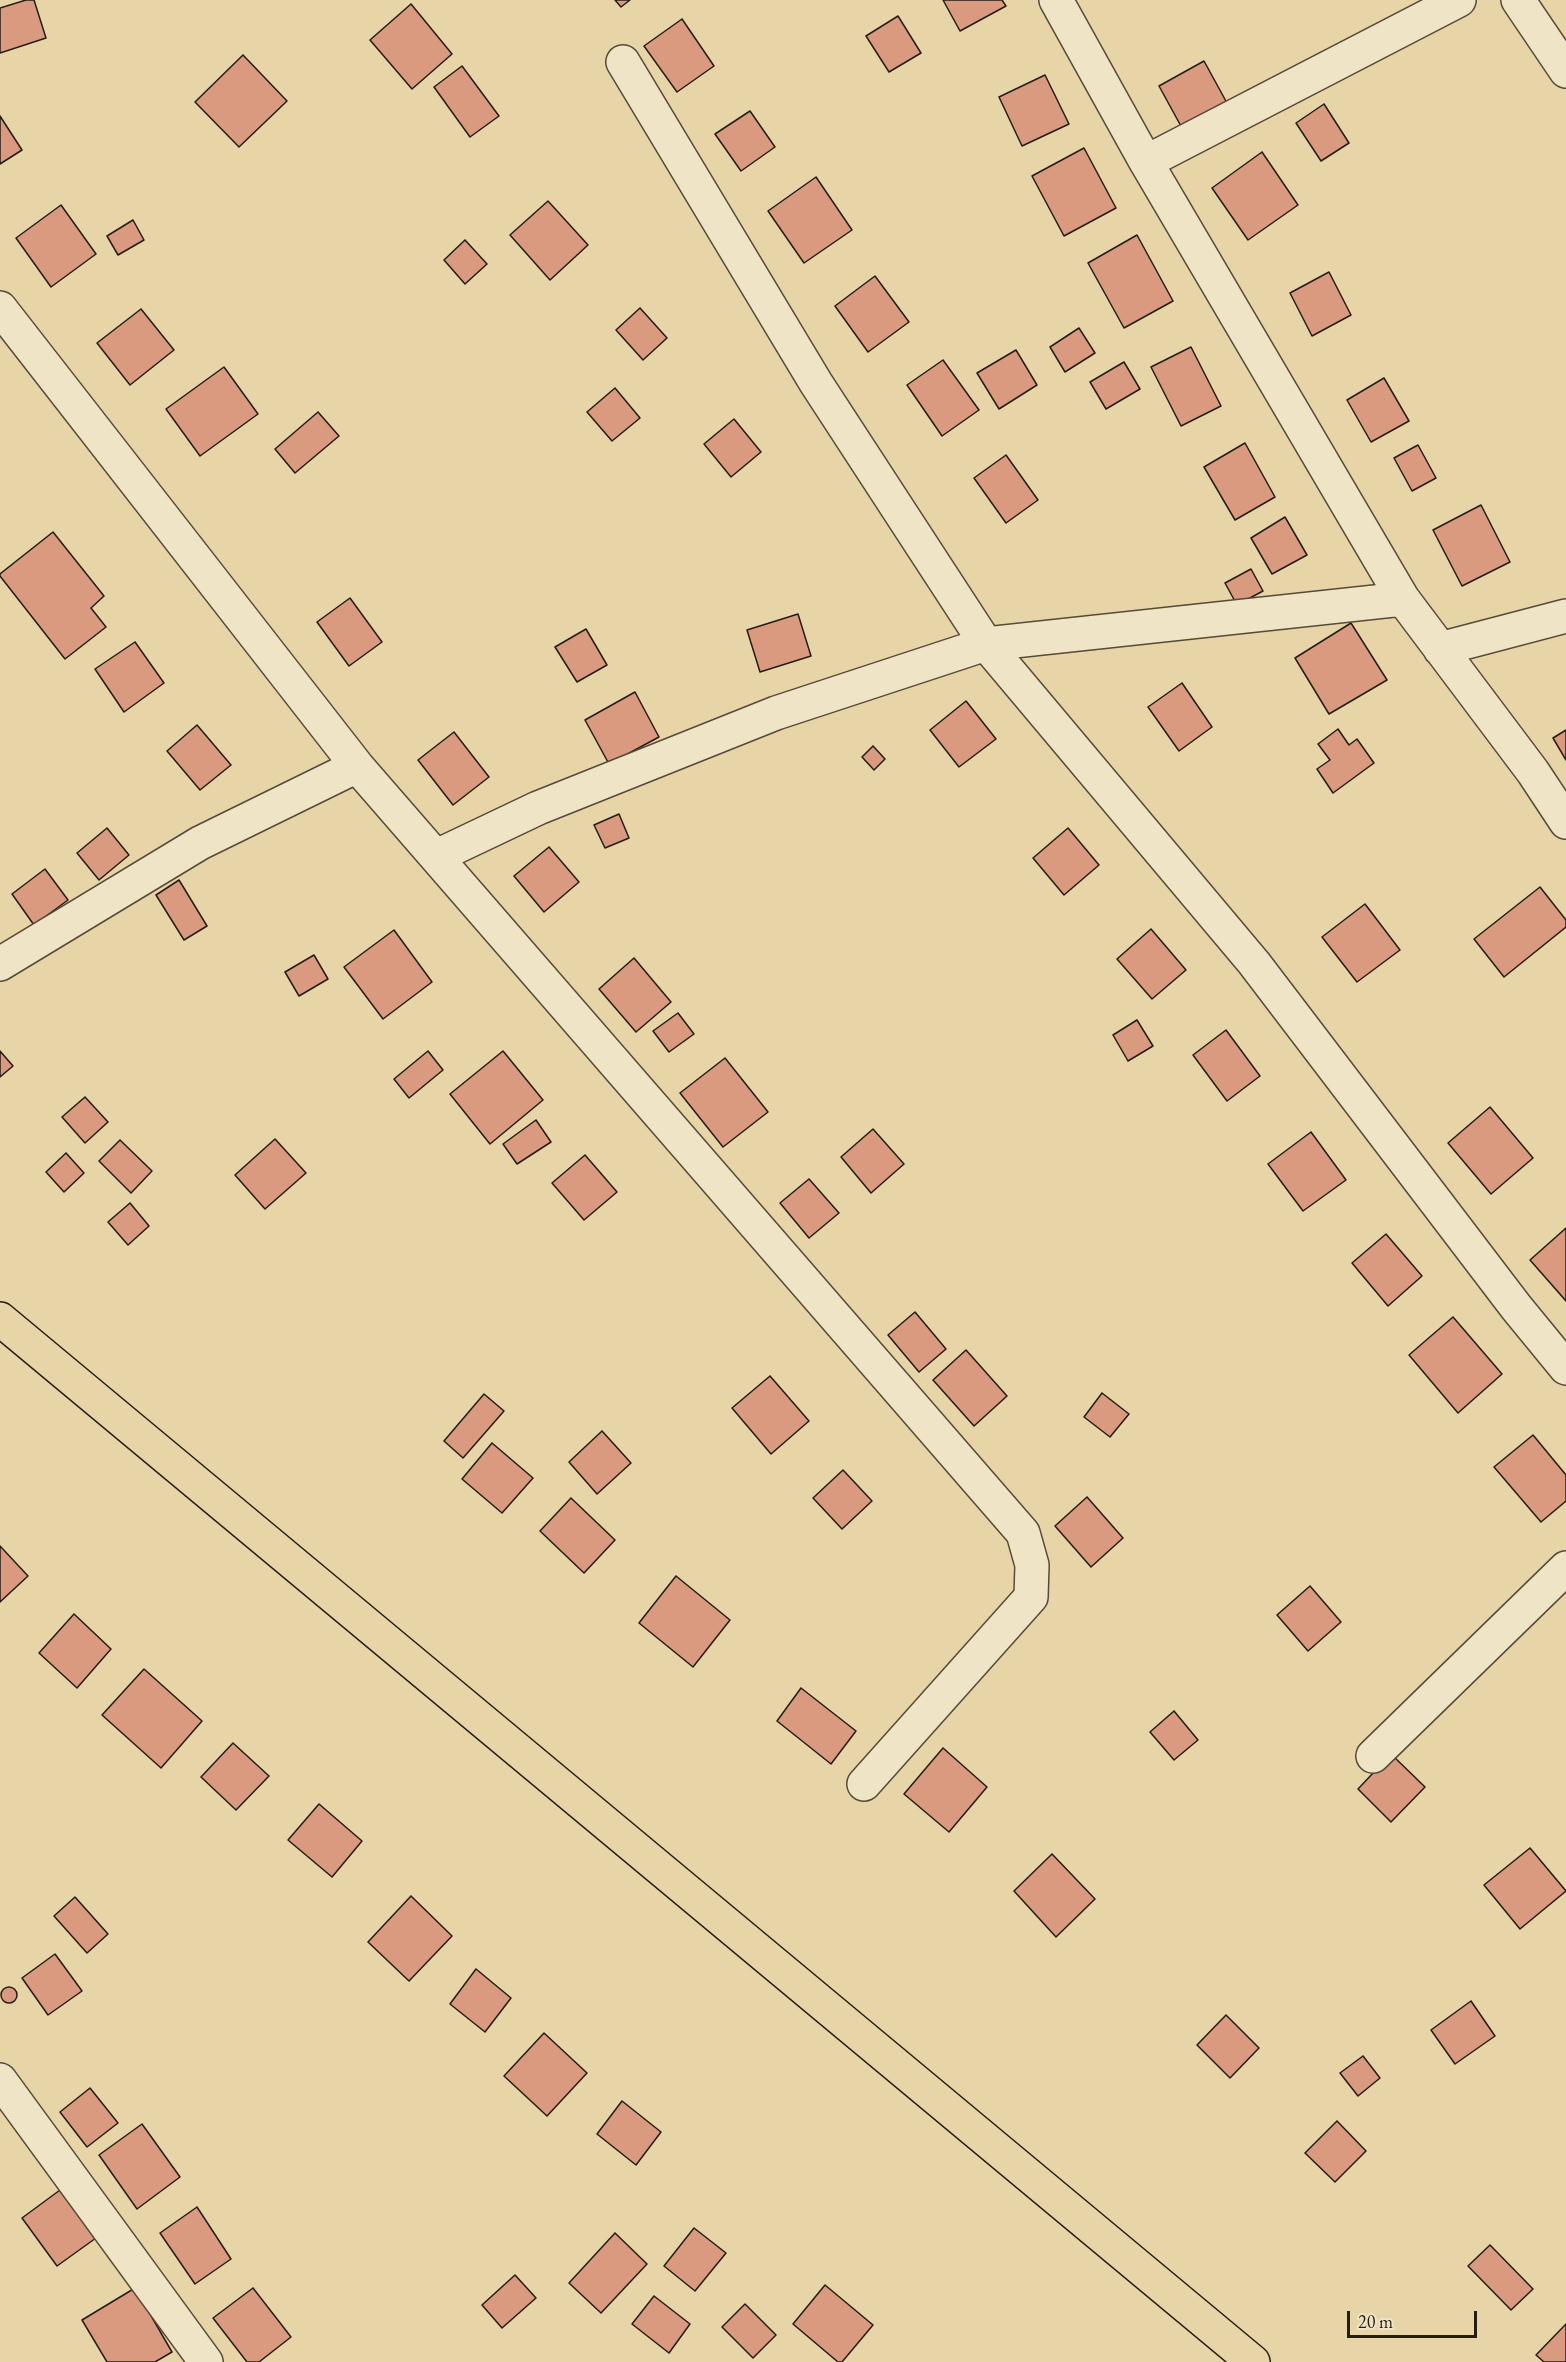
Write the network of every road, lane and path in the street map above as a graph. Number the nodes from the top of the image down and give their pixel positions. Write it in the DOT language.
graph roads {
  1 [pos="1056,0"];
  2 [pos="1459,0"];
  3 [pos="1518,0"];
  4 [pos="623,62"];
  5 [pos="1566,71"];
  6 [pos="1146,162"];
  7 [pos="0,308"];
  8 [pos="1403,599"];
  9 [pos="1566,616"];
  10 [pos="986,644"];
  11 [pos="1440,649"];
  12 [pos="357,766"];
  13 [pos="1566,822"];
  14 [pos="436,856"];
  15 [pos="0,964"];
  16 [pos="0,1319"];
  17 [pos="1566,1368"];
  18 [pos="1566,1568"];
  19 [pos="1373,1756"];
  20 [pos="864,1784"];
  21 [pos="0,2080"];
  22 [pos="206,2362"];
  23 [pos="1253,2362"];
  1 -- 6 [label="street"];
  2 -- 6 [label="street"];
  3 -- 5 [label="street"];
  4 -- 10 [label="street"];
  6 -- 8 [label="street"];
  7 -- 12 [label="street"];
  8 -- 10 [label="street"];
  8 -- 11 [label="street"];
  9 -- 11 [label="street"];
  10 -- 14 [label="street"];
  10 -- 17 [label="street"];
  11 -- 13 [label="street"];
  12 -- 14 [label="street"];
  12 -- 15 [label="street"];
  14 -- 20 [label="street"];
  16 -- 23 [label="main road"];
  18 -- 19 [label="street"];
  21 -- 22 [label="street"];
}
